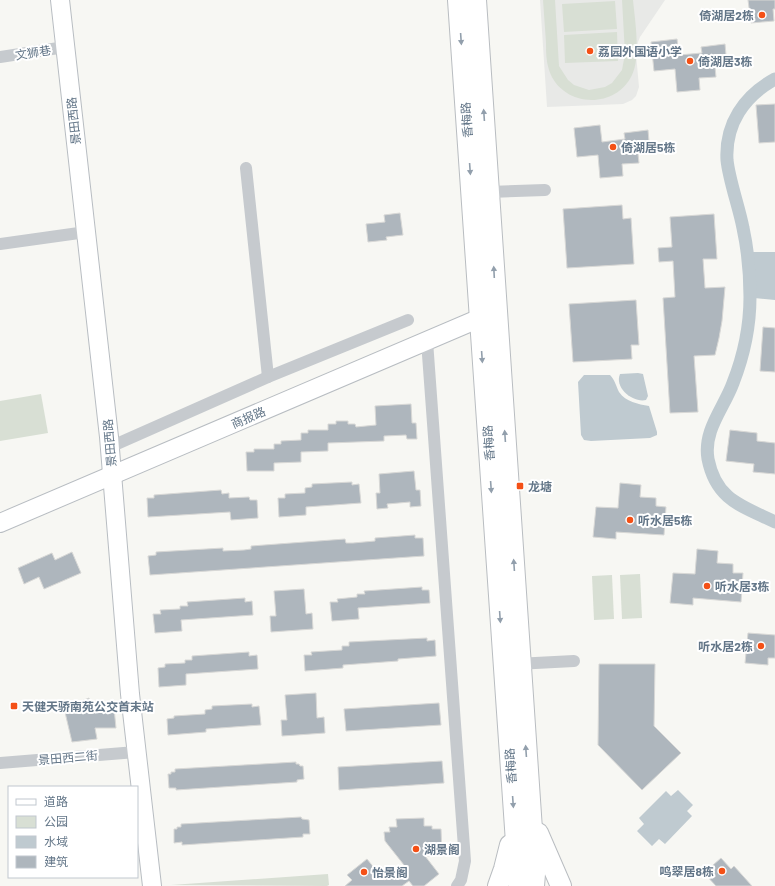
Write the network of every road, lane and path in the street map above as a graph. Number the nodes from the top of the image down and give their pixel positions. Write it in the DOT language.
graph roads {
  1 [pos="60,0"];
  2 [pos="458,0"];
  3 [pos="476,0"];
  4 [pos="65,47"];
  5 [pos="0,56"];
  6 [pos="246,168"];
  7 [pos="545,190"];
  8 [pos="489,192"];
  9 [pos="86,232"];
  10 [pos="0,244"];
  11 [pos="488,315"];
  12 [pos="408,320"];
  13 [pos="427,341"];
  14 [pos="268,377"];
  15 [pos="110,447"];
  16 [pos="112,476"];
  17 [pos="0,523"];
  18 [pos="574,660"];
  19 [pos="512,664"];
  20 [pos="136,752"];
  21 [pos="0,763"];
  22 [pos="530,804"];
  23 [pos="514,824"];
  24 [pos="152,886"];
  25 [pos="457,886"];
  26 [pos="498,886"];
  27 [pos="519,886"];
  28 [pos="534,886"];
  29 [pos="562,886"];
  1 -- 4 [label="street, 景田西路"];
  2 -- 11 [label="main road, 香梅路, one-way"];
  8 -- 3 [label="main road, 香梅路, one-way"];
  4 -- 5 [label="street, 文狮巷"];
  4 -- 9 [label="street, 景田西路"];
  6 -- 14 [label="street"];
  7 -- 8 [label="street"];
  11 -- 8 [label="main road, 香梅路, one-way"];
  9 -- 10 [label="street"];
  9 -- 15 [label="street, 景田西路"];
  11 -- 13 [label="street, 商报路"];
  11 -- 19 [label="main road, 香梅路"];
  12 -- 14 [label="street"];
  13 -- 16 [label="street, 商报路"];
  13 -- 25 [label="street"];
  14 -- 15 [label="street"];
  15 -- 16 [label="street, 景田西路"];
  16 -- 17 [label="street, 商报路"];
  16 -- 20 [label="street, 景田西路"];
  18 -- 19 [label="street"];
  22 -- 19 [label="main road, 香梅路, one-way"];
  19 -- 23 [label="main road, 香梅路, one-way"];
  20 -- 21 [label="street, 景田西二街"];
  20 -- 24 [label="street, 景田西路"];
  22 -- 28 [label="main road, 香梅路"];
  22 -- 29 [label="main road"];
  23 -- 26 [label="main road"];
  23 -- 27 [label="main road, 香梅路"];
}
